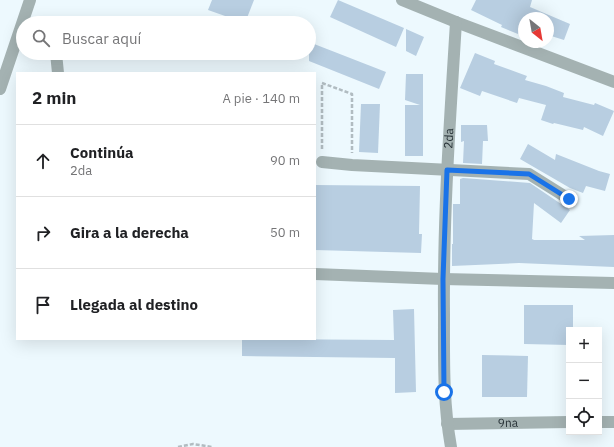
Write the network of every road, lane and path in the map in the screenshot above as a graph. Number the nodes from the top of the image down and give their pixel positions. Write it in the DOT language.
graph roads {
  1 [pos="30,0"];
  2 [pos="402,0"];
  3 [pos="26,16"];
  4 [pos="456,22"];
  5 [pos="16,51"];
  6 [pos="57,60"];
  7 [pos="58,72"];
  8 [pos="614,82"];
  9 [pos="0,89"];
  10 [pos="322,162"];
  11 [pos="352,165"];
  12 [pos="447,170"];
  13 [pos="569,199"];
  14 [pos="316,274"];
  15 [pos="443,279"];
  16 [pos="614,283"];
  17 [pos="566,422"];
  18 [pos="602,422"];
  19 [pos="614,422"];
  20 [pos="447,424"];
  21 [pos="178,447"];
  22 [pos="212,447"];
  23 [pos="451,447"];
  1 -- 3 [label="street"];
  2 -- 4 [label="street"];
  4 -- 8 [label="street"];
  4 -- 12 [label="street, 2da"];
  5 -- 9 [label="street"];
  6 -- 7 [label="street"];
  10 -- 11 [label="street"];
  10 -- 11 [label="path"];
  11 -- 12 [label="street"];
  12 -- 13 [label="street"];
  12 -- 15 [label="street, 2da"];
  14 -- 15 [label="street"];
  15 -- 16 [label="street"];
  15 -- 20 [label="street, 2da"];
  17 -- 20 [label="street, 9na"];
  18 -- 19 [label="street"];
  20 -- 23 [label="street, 2da"];
  21 -- 22 [label="path"];
}
